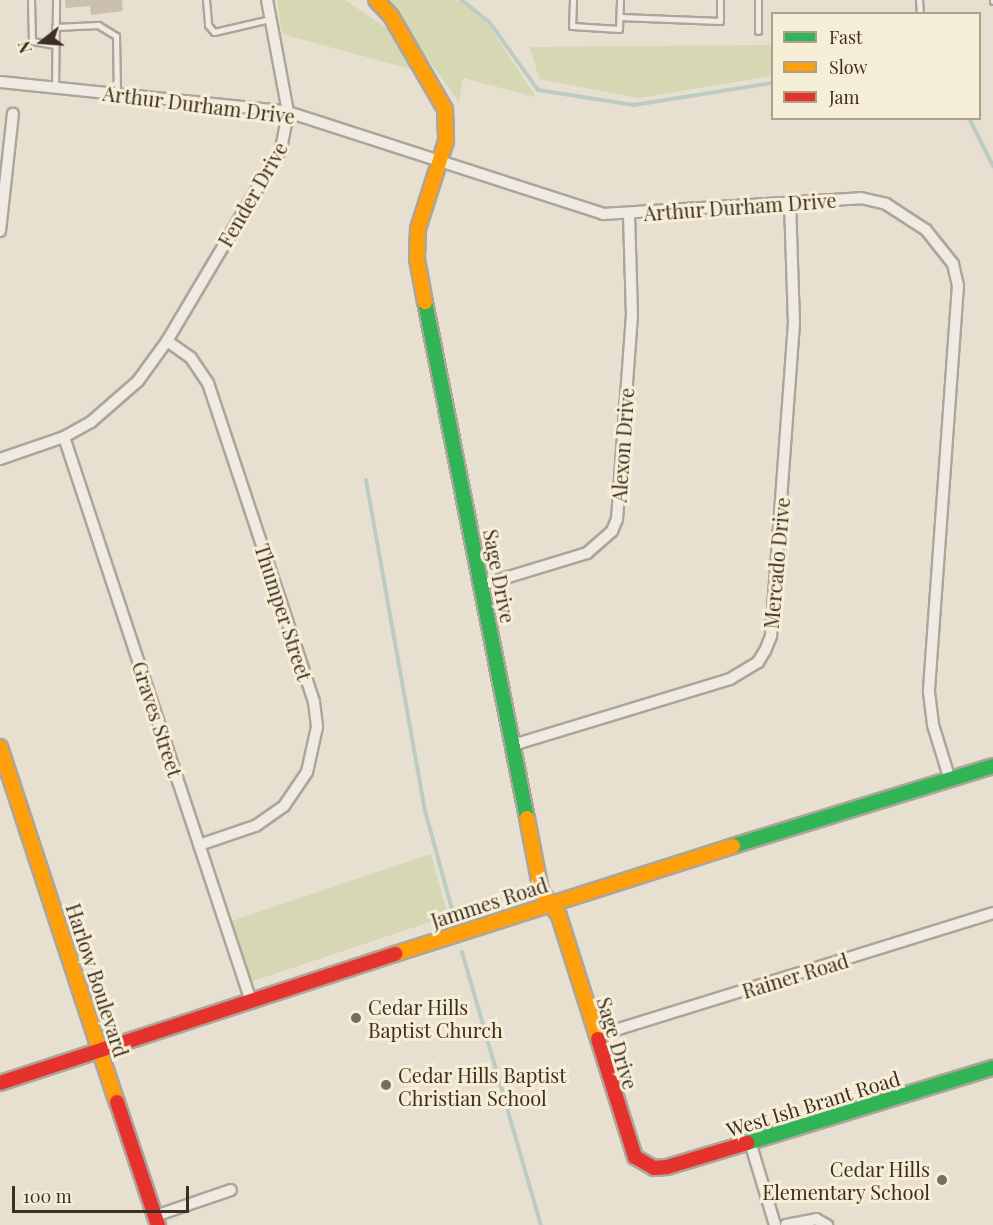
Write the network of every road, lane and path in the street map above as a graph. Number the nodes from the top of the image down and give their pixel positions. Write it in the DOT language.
graph roads {
  1 [pos="31,0"];
  2 [pos="56,0"];
  3 [pos="206,0"];
  4 [pos="267,0"];
  5 [pos="376,0"];
  6 [pos="573,0"];
  7 [pos="620,0"];
  8 [pos="720,0"];
  9 [pos="758,0"];
  10 [pos="620,17"];
  11 [pos="270,19"];
  12 [pos="55,27"];
  13 [pos="758,32"];
  14 [pos="55,45"];
  15 [pos="0,82"];
  16 [pos="55,88"];
  17 [pos="117,94"];
  18 [pos="288,112"];
  19 [pos="13,114"];
  20 [pos="440,162"];
  21 [pos="790,203"];
  22 [pos="628,215"];
  23 [pos="0,231"];
  24 [pos="167,341"];
  25 [pos="64,437"];
  26 [pos="0,459"];
  27 [pos="482,585"];
  28 [pos="513,745"];
  29 [pos="0,747"];
  30 [pos="993,766"];
  31 [pos="950,780"];
  32 [pos="200,845"];
  33 [pos="550,903"];
  34 [pos="993,913"];
  35 [pos="251,1000"];
  36 [pos="596,1036"];
  37 [pos="101,1050"];
  38 [pos="993,1068"];
  39 [pos="0,1083"];
  40 [pos="750,1142"];
  41 [pos="644,1164"];
  42 [pos="231,1190"];
  43 [pos="157,1220"];
  44 [pos="775,1225"];
  45 [pos="786,1225"];
  46 [pos="827,1225"];
  1 -- 14 [label="lane"];
  2 -- 12 [label="lane"];
  3 -- 11 [label="lane"];
  4 -- 11 [label="street, Fender Drive"];
  5 -- 20 [label="street, Sage Drive"];
  6 -- 10 [label="lane"];
  7 -- 10 [label="lane"];
  8 -- 10 [label="lane"];
  9 -- 13 [label="lane"];
  11 -- 18 [label="street, Fender Drive"];
  12 -- 14 [label="lane"];
  12 -- 17 [label="lane"];
  14 -- 16 [label="lane"];
  15 -- 16 [label="street, Arthur Durham Drive"];
  16 -- 17 [label="street, Arthur Durham Drive"];
  17 -- 18 [label="street, Arthur Durham Drive"];
  18 -- 20 [label="street, Arthur Durham Drive"];
  18 -- 24 [label="street, Fender Drive"];
  19 -- 23 [label="street"];
  20 -- 22 [label="street, Arthur Durham Drive"];
  20 -- 27 [label="street, Sage Drive"];
  21 -- 22 [label="street, Arthur Durham Drive"];
  21 -- 28 [label="street, Mercado Drive"];
  21 -- 31 [label="street, Arthur Durham Drive"];
  22 -- 27 [label="street, Alexon Drive"];
  24 -- 25 [label="street, Fender Drive"];
  24 -- 32 [label="street, Thumper Street"];
  25 -- 26 [label="street, Fender Drive"];
  25 -- 32 [label="street, Graves Street"];
  27 -- 28 [label="street, Sage Drive"];
  28 -- 33 [label="street, Sage Drive"];
  29 -- 37 [label="street, Harlow Boulevard"];
  30 -- 31 [label="street, Jammes Road"];
  31 -- 33 [label="street, Jammes Road"];
  32 -- 35 [label="street, Graves Street"];
  33 -- 35 [label="street, Jammes Road"];
  33 -- 36 [label="street, Sage Drive"];
  34 -- 36 [label="street, Rainer Road"];
  35 -- 37 [label="street, Jammes Road"];
  36 -- 41 [label="street, Sage Drive"];
  37 -- 39 [label="street, Jammes Road"];
  37 -- 43 [label="street, Harlow Boulevard"];
  38 -- 40 [label="street, West Ish Brant Road"];
  40 -- 41 [label="street, West Ish Brant Road"];
  40 -- 44 [label="street"];
  42 -- 43 [label="street"];
  45 -- 46 [label="street"];
}
